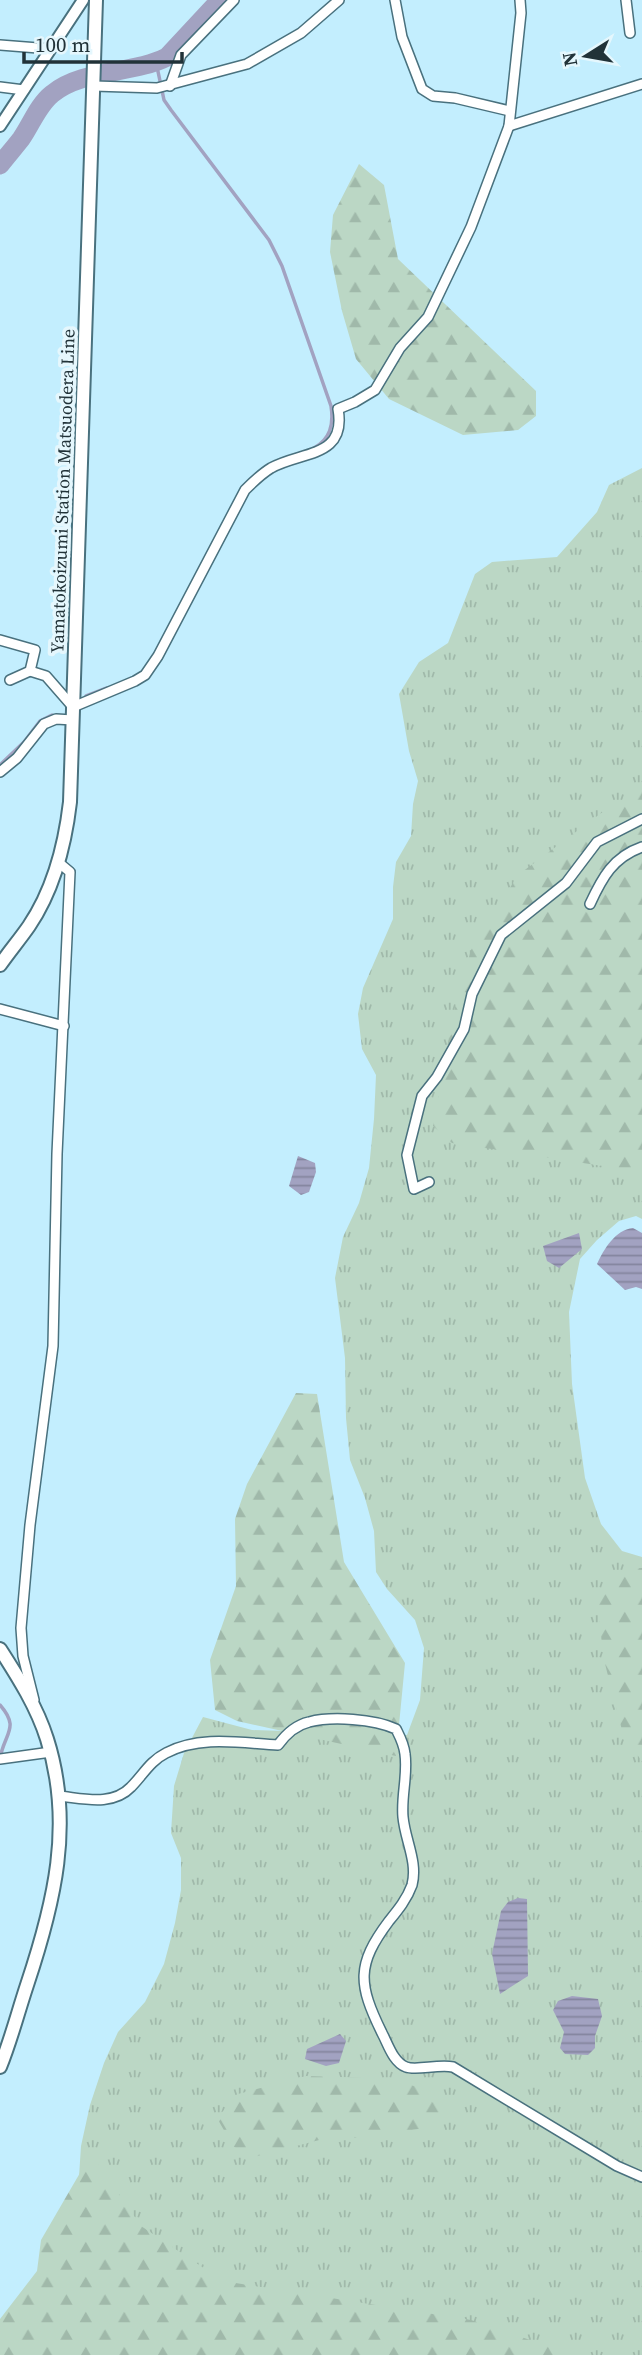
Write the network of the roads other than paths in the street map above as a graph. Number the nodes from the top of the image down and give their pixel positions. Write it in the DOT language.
graph roads {
  1 [pos="83,0"];
  2 [pos="96,0"];
  3 [pos="234,0"];
  4 [pos="339,0"];
  5 [pos="395,0"];
  6 [pos="520,0"];
  7 [pos="626,0"];
  8 [pos="630,33"];
  9 [pos="0,45"];
  10 [pos="51,49"];
  11 [pos="642,84"];
  12 [pos="94,86"];
  13 [pos="170,86"];
  14 [pos="0,87"];
  15 [pos="23,90"];
  16 [pos="510,111"];
  17 [pos="0,125"];
  18 [pos="509,125"];
  19 [pos="0,640"];
  20 [pos="30,671"];
  21 [pos="10,680"];
  22 [pos="73,714"];
  23 [pos="0,772"];
  24 [pos="642,819"];
  25 [pos="642,847"];
  26 [pos="58,862"];
  27 [pos="590,904"];
  28 [pos="0,965"];
  29 [pos="0,1009"];
  30 [pos="64,1026"];
  31 [pos="429,1182"];
  32 [pos="0,1649"];
  33 [pos="39,1719"];
  34 [pos="51,1752"];
  35 [pos="3,1758"];
  36 [pos="58,1796"];
  37 [pos="0,2067"];
  38 [pos="642,2177"];
  1 -- 10 [label="street"];
  2 -- 12 [label="main road, Yamatokoizumi Station Matsuodera Line"];
  3 -- 13 [label="street"];
  4 -- 13 [label="street"];
  5 -- 16 [label="street"];
  6 -- 16 [label="street"];
  7 -- 8 [label="street"];
  9 -- 10 [label="street"];
  10 -- 15 [label="street"];
  11 -- 18 [label="street"];
  12 -- 13 [label="street"];
  12 -- 22 [label="main road, Yamatokoizumi Station Matsuodera Line"];
  14 -- 15 [label="street"];
  15 -- 17 [label="street"];
  16 -- 18 [label="street"];
  18 -- 22 [label="street"];
  19 -- 20 [label="street"];
  20 -- 21 [label="street"];
  20 -- 22 [label="street"];
  22 -- 23 [label="street"];
  22 -- 26 [label="main road, Yamatokoizumi Station Matsuodera Line"];
  24 -- 31 [label="street"];
  25 -- 27 [label="street"];
  26 -- 28 [label="main road, Yamatokoizumi Station Matsuodera Line"];
  26 -- 30 [label="street"];
  29 -- 30 [label="street"];
  30 -- 33 [label="street"];
  32 -- 33 [label="main road"];
  33 -- 34 [label="main road"];
  34 -- 35 [label="street"];
  34 -- 36 [label="main road"];
  36 -- 37 [label="main road"];
  36 -- 38 [label="street"];
}
